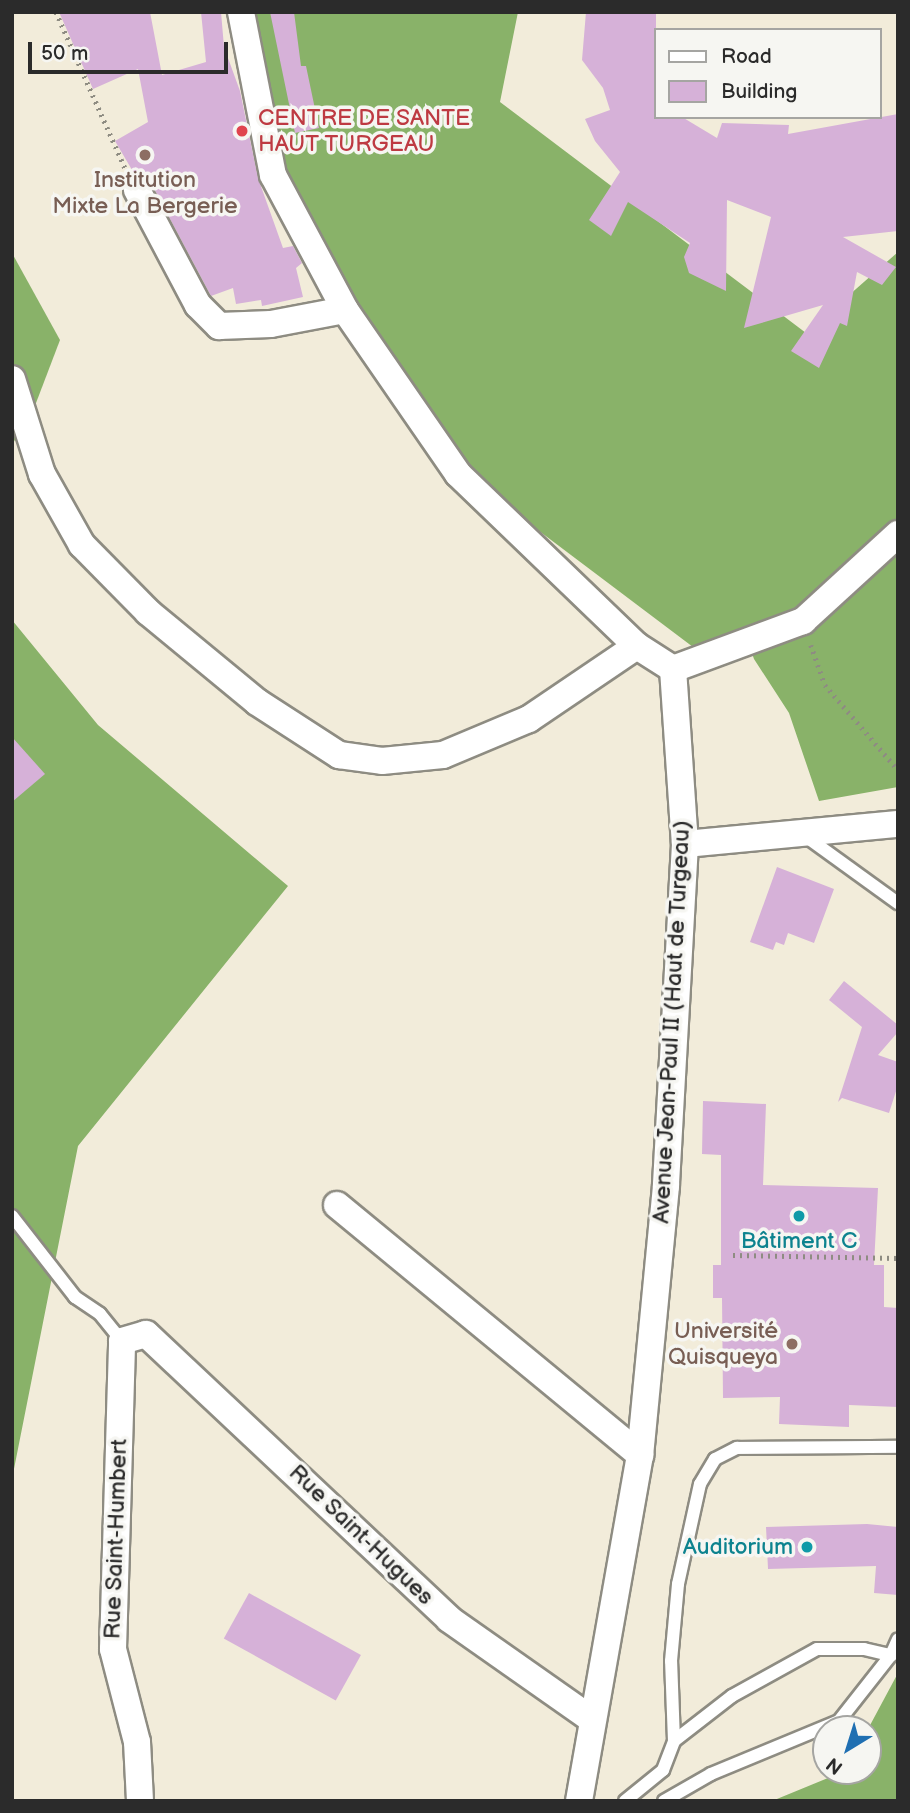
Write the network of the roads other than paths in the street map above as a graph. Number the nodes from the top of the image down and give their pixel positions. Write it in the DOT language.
graph roads {
  1 [pos="241,12"];
  2 [pos="137,190"];
  3 [pos="345,310"];
  4 [pos="12,379"];
  5 [pos="897,536"];
  6 [pos="637,646"];
  7 [pos="673,670"];
  8 [pos="898,824"];
  9 [pos="799,831"];
  10 [pos="685,844"];
  11 [pos="898,903"];
  12 [pos="337,1205"];
  13 [pos="12,1216"];
  14 [pos="134,1338"];
  15 [pos="898,1447"];
  16 [pos="640,1455"];
  17 [pos="898,1639"];
  18 [pos="891,1655"];
  19 [pos="590,1718"];
  20 [pos="674,1741"];
  21 [pos="140,1801"];
  22 [pos="579,1801"];
  23 [pos="625,1801"];
  24 [pos="664,1801"];
  1 -- 3 [label="street"];
  2 -- 3 [label="street"];
  3 -- 6 [label="street"];
  4 -- 6 [label="street"];
  5 -- 7 [label="street"];
  6 -- 7 [label="street"];
  7 -- 10 [label="street, Avenue Jean-Paul II (Haut de Turgeau)"];
  8 -- 9 [label="street"];
  9 -- 10 [label="street"];
  9 -- 11 [label="lane"];
  10 -- 16 [label="street, Avenue Jean-Paul II (Haut de Turgeau)"];
  12 -- 16 [label="street"];
  13 -- 14 [label="lane"];
  14 -- 19 [label="street, Rue Saint-Hugues"];
  14 -- 21 [label="street, Rue Saint-Humbert"];
  15 -- 20 [label="lane"];
  16 -- 19 [label="street, Avenue Jean-Paul II (Haut de Turgeau)"];
  17 -- 18 [label="lane"];
  18 -- 20 [label="lane"];
  18 -- 24 [label="lane"];
  19 -- 22 [label="street, Avenue Jean-Paul II (Haut de Turgeau)"];
  20 -- 23 [label="lane"];
}
